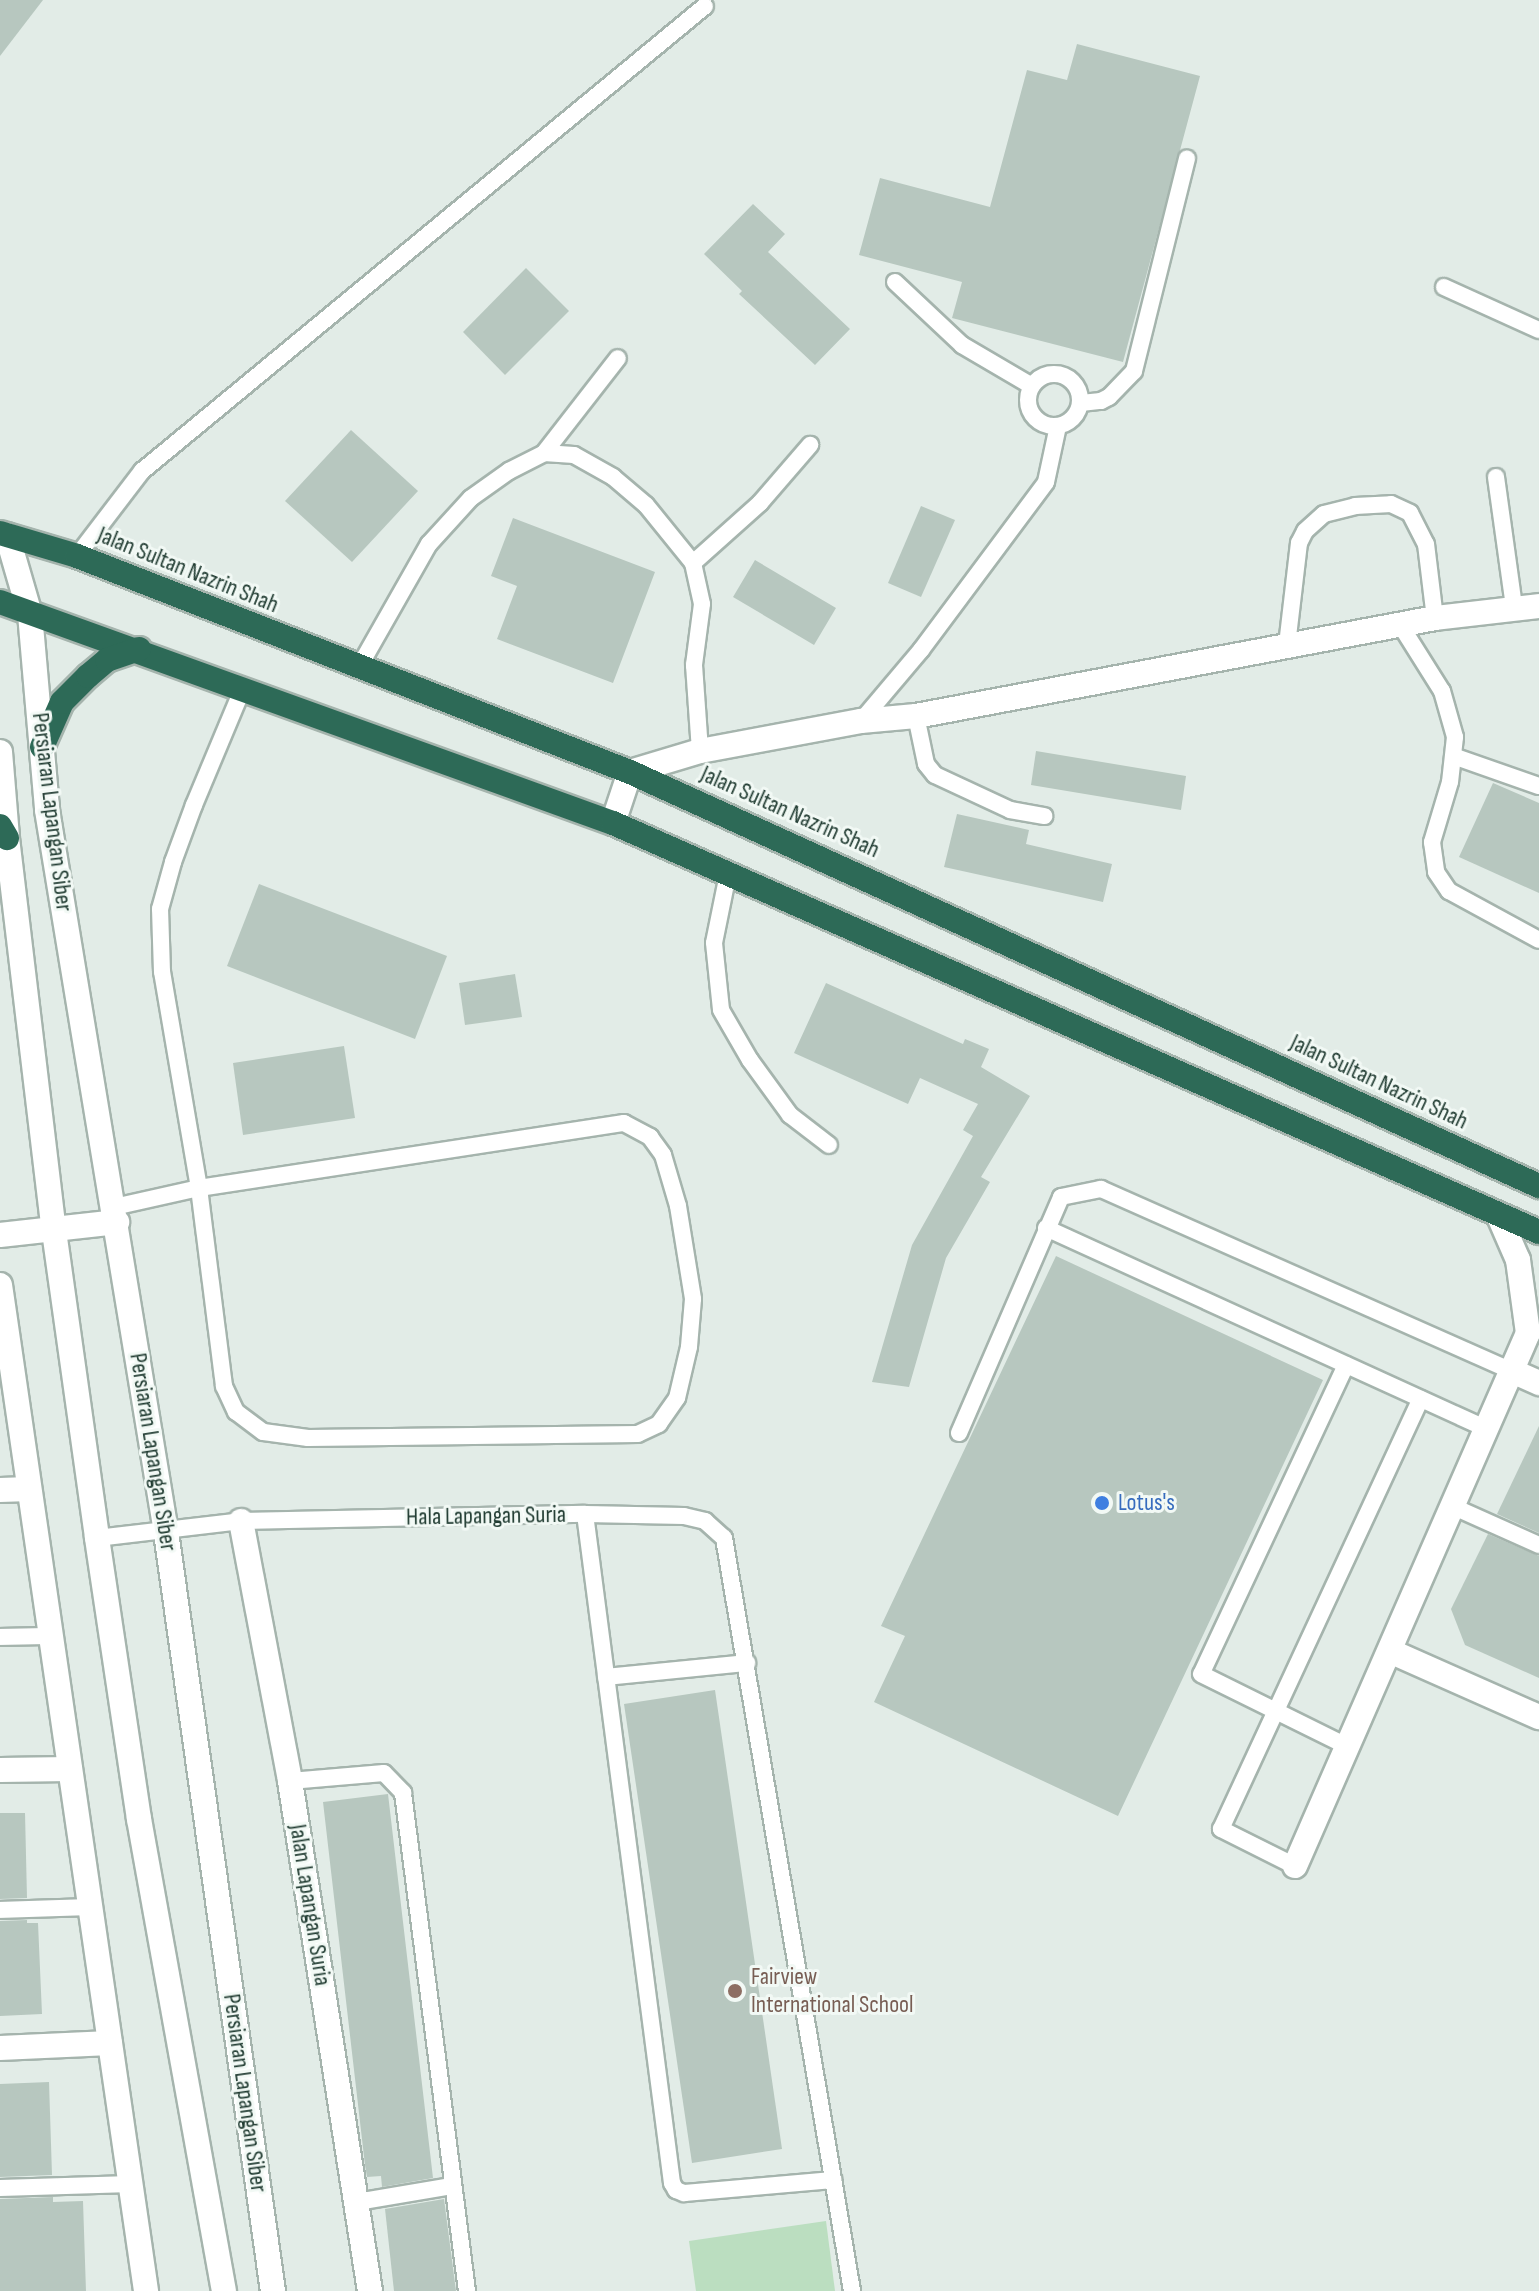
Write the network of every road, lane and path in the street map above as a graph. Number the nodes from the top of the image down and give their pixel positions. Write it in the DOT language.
graph roads {
  1 [pos="705,6"];
  2 [pos="1187,159"];
  3 [pos="895,282"];
  4 [pos="1444,287"];
  5 [pos="1539,330"];
  6 [pos="618,358"];
  7 [pos="1032,386"];
  8 [pos="1081,403"];
  9 [pos="1058,426"];
  10 [pos="810,445"];
  11 [pos="544,453"];
  12 [pos="1496,477"];
  13 [pos="2,541"];
  14 [pos="77,556"];
  15 [pos="693,563"];
  16 [pos="0,602"];
  17 [pos="1539,606"];
  18 [pos="1514,607"];
  19 [pos="30,614"];
  20 [pos="1435,618"];
  21 [pos="1401,626"];
  22 [pos="1287,645"];
  23 [pos="139,649"];
  24 [pos="359,667"];
  25 [pos="242,690"];
  26 [pos="916,716"];
  27 [pos="861,721"];
  28 [pos="42,747"];
  29 [pos="700,751"];
  30 [pos="0,752"];
  31 [pos="1456,757"];
  32 [pos="630,772"];
  33 [pos="1539,786"];
  34 [pos="1044,816"];
  35 [pos="613,823"];
  36 [pos="3,832"];
  37 [pos="728,874"];
  38 [pos="1539,940"];
  39 [pos="829,1145"];
  40 [pos="1539,1186"];
  41 [pos="199,1188"];
  42 [pos="115,1214"];
  43 [pos="1498,1214"];
  44 [pos="1046,1228"];
  45 [pos="54,1231"];
  46 [pos="1539,1232"];
  47 [pos="0,1235"];
  48 [pos="0,1285"];
  49 [pos="1534,1330"];
  50 [pos="1346,1365"];
  51 [pos="1512,1371"];
  52 [pos="1539,1383"];
  53 [pos="1421,1399"];
  54 [pos="1487,1429"];
  55 [pos="959,1433"];
  56 [pos="29,1489"];
  57 [pos="0,1490"];
  58 [pos="1454,1507"];
  59 [pos="585,1514"];
  60 [pos="241,1521"];
  61 [pos="166,1532"];
  62 [pos="97,1538"];
  63 [pos="1539,1545"];
  64 [pos="51,1636"];
  65 [pos="0,1637"];
  66 [pos="1392,1652"];
  67 [pos="747,1663"];
  68 [pos="606,1677"];
  69 [pos="1278,1712"];
  70 [pos="1539,1717"];
  71 [pos="1349,1747"];
  72 [pos="70,1769"];
  73 [pos="0,1770"];
  74 [pos="290,1781"];
  75 [pos="1295,1866"];
  76 [pos="90,1907"];
  77 [pos="0,1910"];
  78 [pos="110,2043"];
  79 [pos="0,2048"];
  80 [pos="833,2180"];
  81 [pos="131,2184"];
  82 [pos="452,2186"];
  83 [pos="0,2188"];
  84 [pos="357,2202"];
  85 [pos="146,2291"];
  86 [pos="224,2291"];
  87 [pos="273,2291"];
  88 [pos="370,2291"];
  89 [pos="467,2291"];
  90 [pos="852,2291"];
  1 -- 14 [label="lane"];
  2 -- 8 [label="lane"];
  3 -- 7 [label="lane"];
  4 -- 5 [label="lane"];
  6 -- 11 [label="lane"];
  7 -- 8 [label="lane"];
  7 -- 9 [label="lane"];
  8 -- 9 [label="lane"];
  9 -- 27 [label="lane"];
  10 -- 15 [label="lane"];
  11 -- 15 [label="lane"];
  11 -- 24 [label="lane"];
  12 -- 18 [label="lane"];
  13 -- 14 [label="highway, Jalan Sultan Nazrin Shah"];
  13 -- 19 [label="street, Persiaran Lapangan Siber"];
  14 -- 24 [label="highway, Jalan Sultan Nazrin Shah"];
  15 -- 29 [label="lane"];
  16 -- 19 [label="highway"];
  17 -- 18 [label="street"];
  18 -- 20 [label="street"];
  19 -- 23 [label="highway"];
  19 -- 28 [label="street, Persiaran Lapangan Siber"];
  20 -- 21 [label="street"];
  20 -- 22 [label="lane"];
  21 -- 22 [label="street"];
  21 -- 31 [label="lane"];
  22 -- 26 [label="street"];
  23 -- 25 [label="highway"];
  23 -- 28 [label="highway"];
  24 -- 32 [label="highway, Jalan Sultan Nazrin Shah"];
  25 -- 35 [label="highway"];
  25 -- 41 [label="lane"];
  26 -- 27 [label="street"];
  26 -- 34 [label="lane"];
  27 -- 29 [label="street"];
  28 -- 42 [label="street, Persiaran Lapangan Siber"];
  29 -- 32 [label="street"];
  30 -- 36 [label="street, Persiaran Lapangan Siber"];
  31 -- 33 [label="lane"];
  31 -- 38 [label="lane"];
  32 -- 35 [label="street"];
  32 -- 40 [label="highway, Jalan Sultan Nazrin Shah"];
  35 -- 37 [label="highway"];
  36 -- 45 [label="street, Persiaran Lapangan Siber"];
  37 -- 39 [label="lane"];
  37 -- 43 [label="highway"];
  41 -- 41 [label="lane"];
  41 -- 42 [label="lane"];
  42 -- 45 [label="street"];
  42 -- 61 [label="street, Persiaran Lapangan Siber"];
  43 -- 46 [label="highway"];
  43 -- 49 [label="street"];
  44 -- 50 [label="lane"];
  44 -- 51 [label="lane"];
  44 -- 55 [label="lane"];
  45 -- 47 [label="street"];
  45 -- 62 [label="street, Persiaran Lapangan Siber"];
  48 -- 56 [label="street"];
  49 -- 51 [label="street"];
  50 -- 53 [label="lane"];
  50 -- 69 [label="lane"];
  51 -- 52 [label="street"];
  51 -- 54 [label="street"];
  53 -- 54 [label="lane"];
  53 -- 69 [label="lane"];
  54 -- 58 [label="street"];
  56 -- 57 [label="street"];
  56 -- 64 [label="street"];
  58 -- 63 [label="lane"];
  58 -- 66 [label="street"];
  59 -- 60 [label="lane, Hala Lapangan Suria"];
  59 -- 67 [label="lane, Hala Lapangan Suria"];
  59 -- 68 [label="lane"];
  60 -- 61 [label="lane, Hala Lapangan Suria"];
  60 -- 74 [label="street, Jalan Lapangan Suria"];
  61 -- 62 [label="lane, Hala Lapangan Suria"];
  61 -- 87 [label="street, Persiaran Lapangan Siber"];
  62 -- 86 [label="street, Persiaran Lapangan Siber"];
  64 -- 65 [label="lane"];
  64 -- 72 [label="street"];
  66 -- 70 [label="street"];
  66 -- 71 [label="street"];
  67 -- 68 [label="lane"];
  67 -- 80 [label="lane"];
  68 -- 80 [label="lane"];
  69 -- 71 [label="lane"];
  69 -- 75 [label="lane"];
  71 -- 75 [label="street"];
  72 -- 73 [label="street"];
  72 -- 76 [label="street"];
  74 -- 82 [label="lane"];
  74 -- 84 [label="street, Jalan Lapangan Suria"];
  76 -- 77 [label="lane"];
  76 -- 78 [label="street"];
  78 -- 79 [label="street"];
  78 -- 81 [label="street"];
  80 -- 90 [label="lane"];
  81 -- 83 [label="lane"];
  81 -- 85 [label="street"];
  82 -- 84 [label="lane"];
  82 -- 89 [label="lane"];
  84 -- 88 [label="street, Jalan Lapangan Suria"];
}
